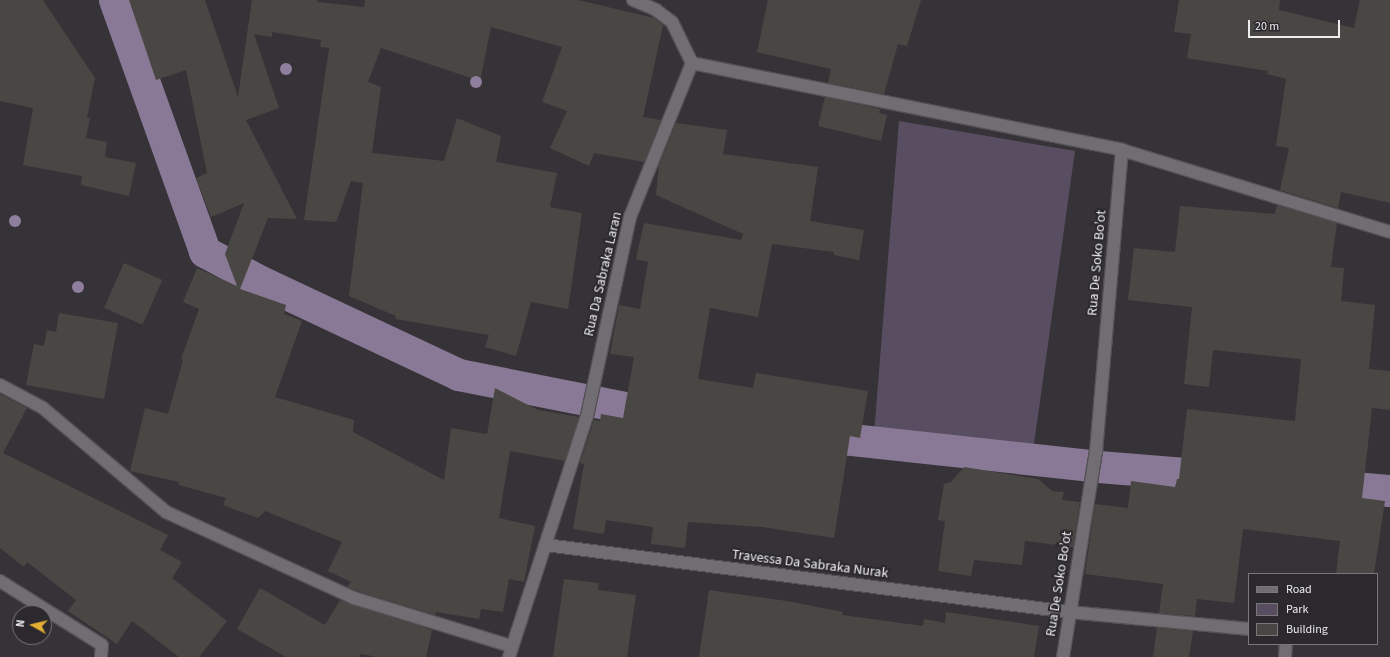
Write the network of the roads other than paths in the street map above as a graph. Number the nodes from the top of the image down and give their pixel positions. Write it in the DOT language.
graph roads {
  1 [pos="633,0"];
  2 [pos="692,63"];
  3 [pos="1122,150"];
  4 [pos="1390,232"];
  5 [pos="0,385"];
  6 [pos="546,545"];
  7 [pos="0,581"];
  8 [pos="1069,612"];
  9 [pos="1248,629"];
  10 [pos="1286,645"];
  11 [pos="510,651"];
  12 [pos="101,657"];
  13 [pos="1063,657"];
  14 [pos="1285,657"];
  1 -- 2 [label="street"];
  2 -- 3 [label="street"];
  2 -- 6 [label="street, Rua Da Sabraka Laran"];
  3 -- 4 [label="street"];
  3 -- 8 [label="street, Rua De Soko Bo’ot"];
  5 -- 11 [label="street"];
  6 -- 8 [label="street, Travessa Da Sabraka Nurak"];
  6 -- 11 [label="street"];
  7 -- 12 [label="street"];
  8 -- 9 [label="street, Travessa Da Sabraka Nurak"];
  8 -- 13 [label="street, Rua De Soko Bo’ot"];
  10 -- 14 [label="street"];
}
